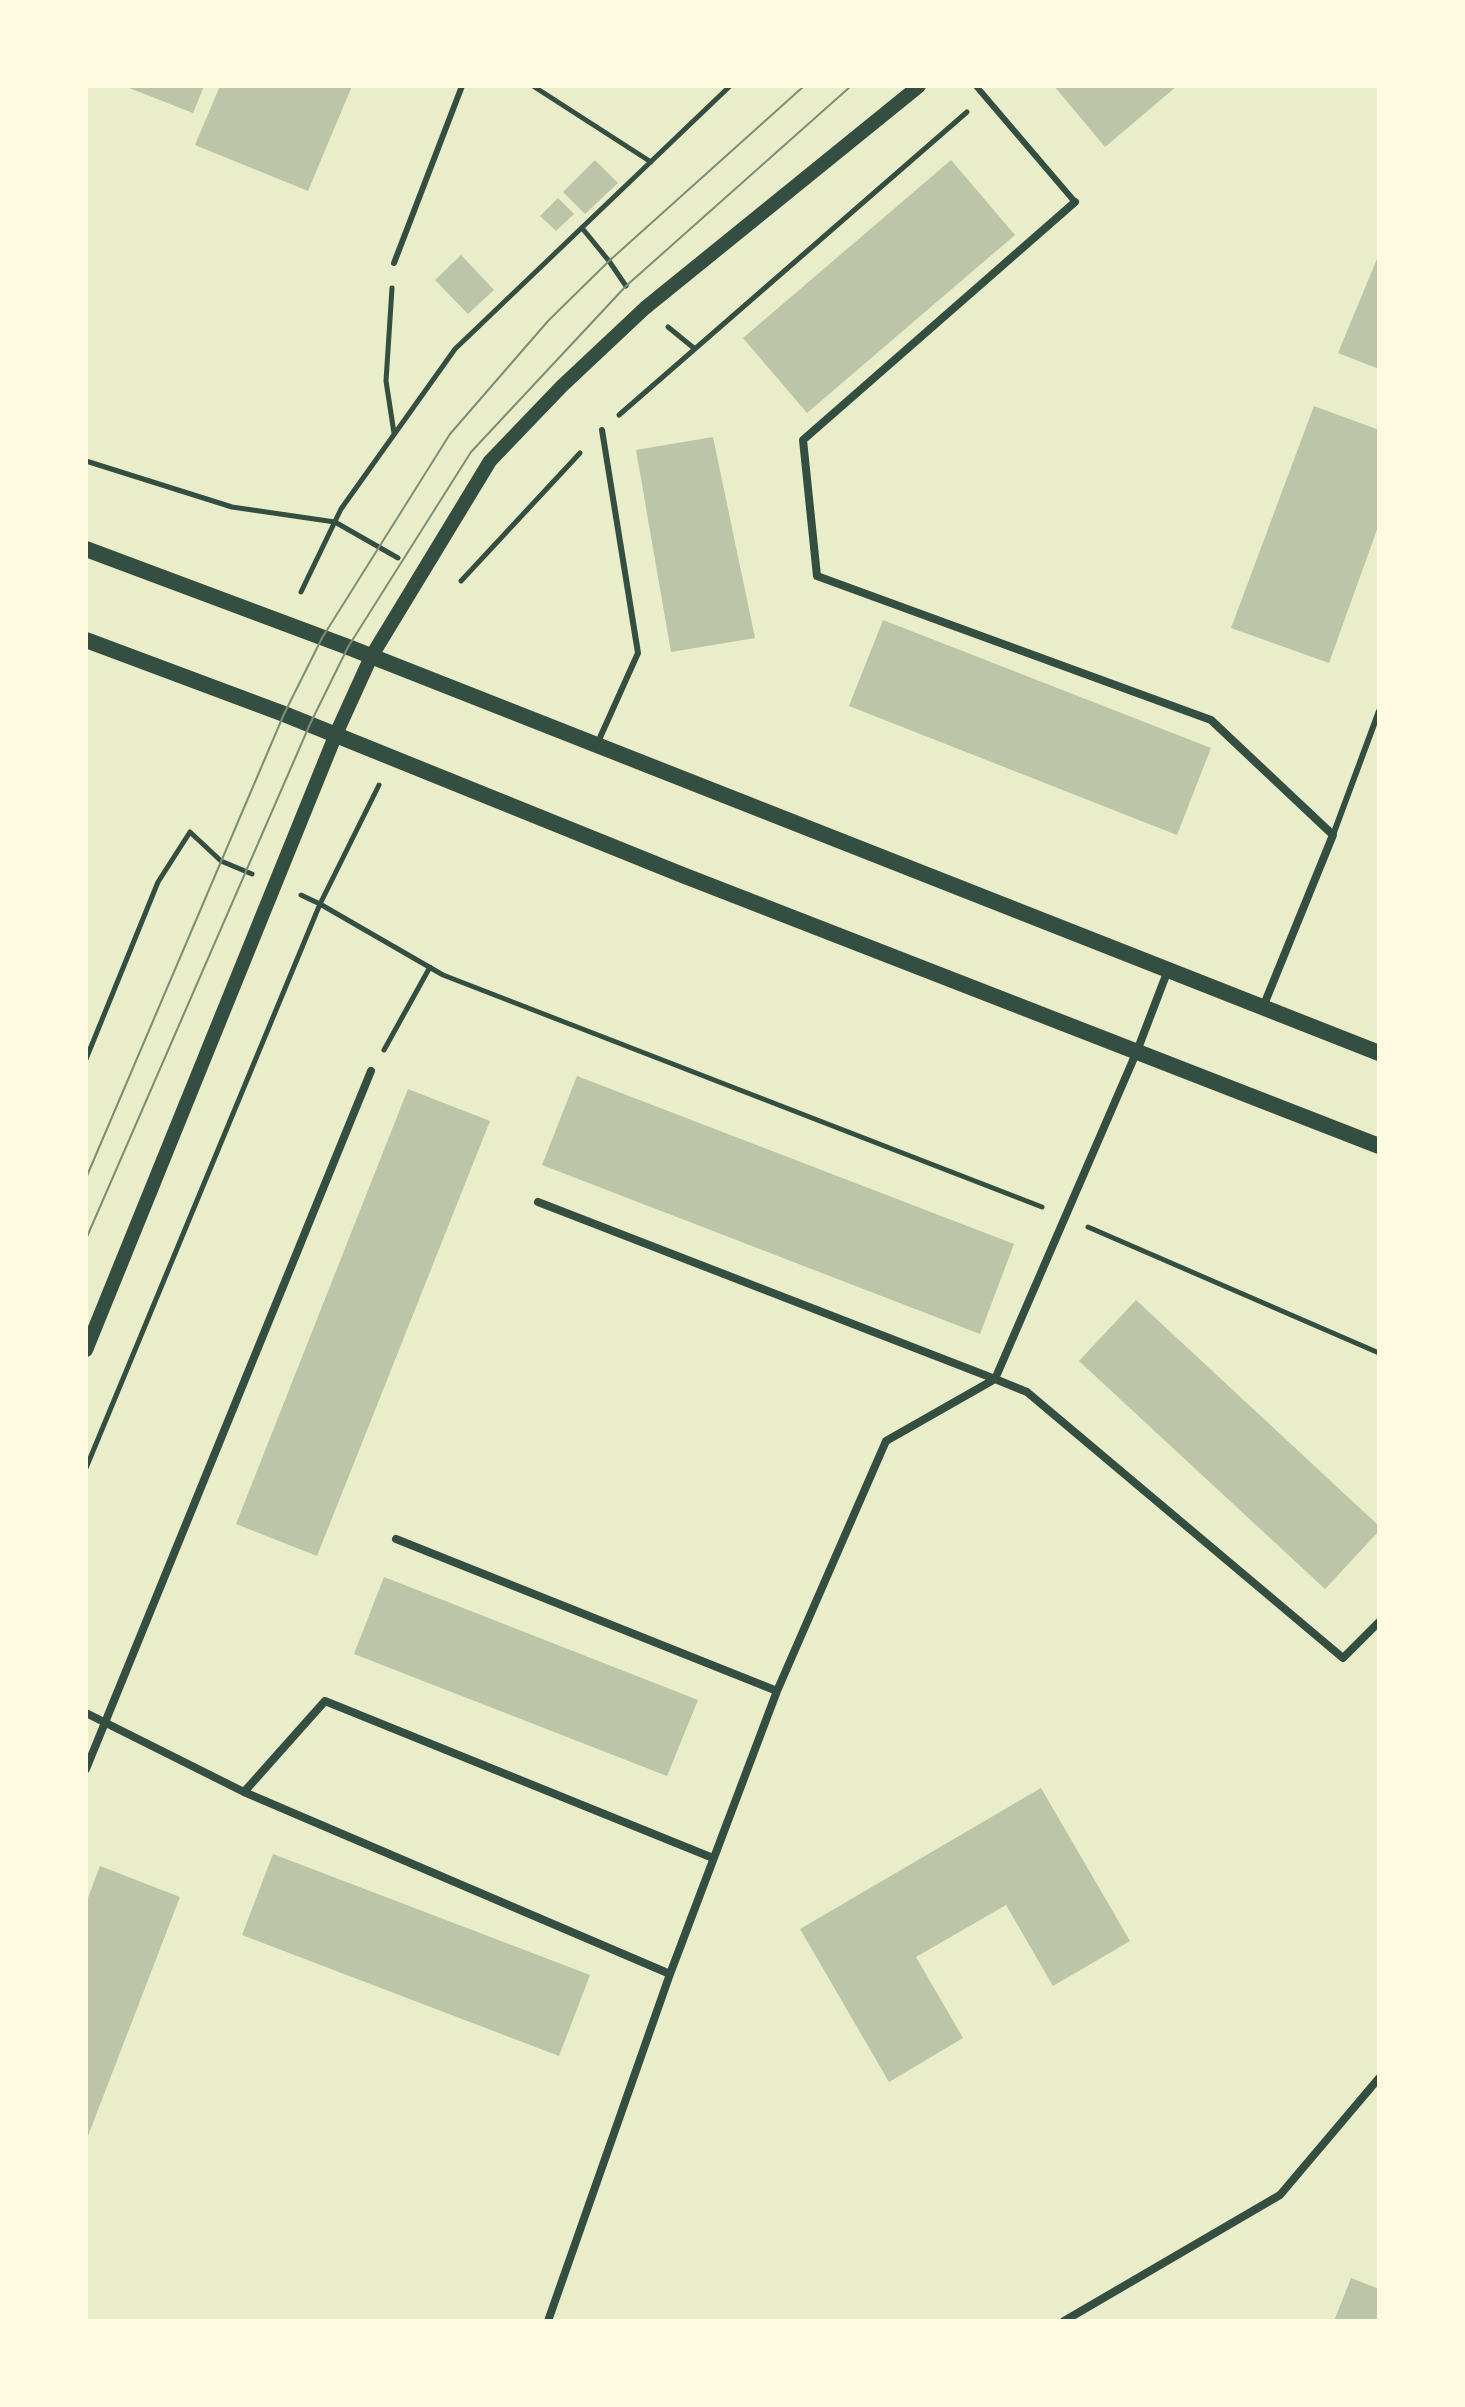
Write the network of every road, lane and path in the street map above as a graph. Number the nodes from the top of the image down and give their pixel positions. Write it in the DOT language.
graph roads {
  1 [pos="462,86"];
  2 [pos="533,86"];
  3 [pos="730,86"];
  4 [pos="919,86"];
  5 [pos="976,86"];
  6 [pos="985,97"];
  7 [pos="651,162"];
  8 [pos="1075,202"];
  9 [pos="394,263"];
  10 [pos="602,430"];
  11 [pos="395,435"];
  12 [pos="86,461"];
  13 [pos="335,522"];
  14 [pos="86,549"];
  15 [pos="425,567"];
  16 [pos="461,581"];
  17 [pos="301,592"];
  18 [pos="86,640"];
  19 [pos="371,657"];
  20 [pos="1379,711"];
  21 [pos="336,734"];
  22 [pos="597,745"];
  23 [pos="190,832"];
  24 [pos="1333,835"];
  25 [pos="430,967"];
  26 [pos="1168,970"];
  27 [pos="1262,1007"];
  28 [pos="1137,1051"];
  29 [pos="1379,1053"];
  30 [pos="86,1059"];
  31 [pos="371,1071"];
  32 [pos="1379,1146"];
  33 [pos="538,1202"];
  34 [pos="1065,1217"];
  35 [pos="86,1350"];
  36 [pos="1379,1353"];
  37 [pos="995,1379"];
  38 [pos="86,1468"];
  39 [pos="396,1539"];
  40 [pos="1379,1622"];
  41 [pos="777,1691"];
  42 [pos="86,1713"];
  43 [pos="104,1722"];
  44 [pos="86,1769"];
  45 [pos="244,1792"];
  46 [pos="713,1858"];
  47 [pos="670,1974"];
  48 [pos="1379,2078"];
  49 [pos="548,2321"];
  50 [pos="1064,2321"];
  1 -- 9 [label="lane"];
  2 -- 7 [label="path"];
  3 -- 7 [label="path"];
  4 -- 15 [label="street"];
  5 -- 6 [label="lane"];
  6 -- 8 [label="lane"];
  6 -- 10 [label="path"];
  7 -- 11 [label="path"];
  8 -- 24 [label="street"];
  9 -- 11 [label="path"];
  10 -- 16 [label="path"];
  10 -- 22 [label="lane"];
  11 -- 13 [label="path"];
  12 -- 13 [label="path"];
  13 -- 15 [label="path"];
  13 -- 17 [label="path"];
  14 -- 19 [label="main road"];
  15 -- 19 [label="street"];
  18 -- 21 [label="main road"];
  19 -- 21 [label="street"];
  19 -- 22 [label="main road"];
  20 -- 24 [label="lane"];
  21 -- 28 [label="main road"];
  21 -- 35 [label="street"];
  22 -- 26 [label="main road"];
  23 -- 30 [label="path"];
  24 -- 27 [label="street"];
  25 -- 31 [label="path"];
  25 -- 34 [label="path"];
  25 -- 38 [label="path"];
  26 -- 27 [label="main road"];
  26 -- 28 [label="street"];
  27 -- 29 [label="main road"];
  28 -- 32 [label="main road"];
  28 -- 34 [label="street"];
  31 -- 43 [label="street"];
  33 -- 37 [label="street"];
  34 -- 36 [label="path"];
  34 -- 37 [label="street"];
  37 -- 40 [label="street"];
  37 -- 41 [label="street"];
  39 -- 41 [label="street"];
  41 -- 46 [label="street"];
  42 -- 43 [label="street"];
  43 -- 44 [label="street"];
  43 -- 45 [label="street"];
  45 -- 46 [label="street"];
  45 -- 47 [label="street"];
  46 -- 47 [label="street"];
  47 -- 49 [label="street"];
  48 -- 50 [label="street"];
}
